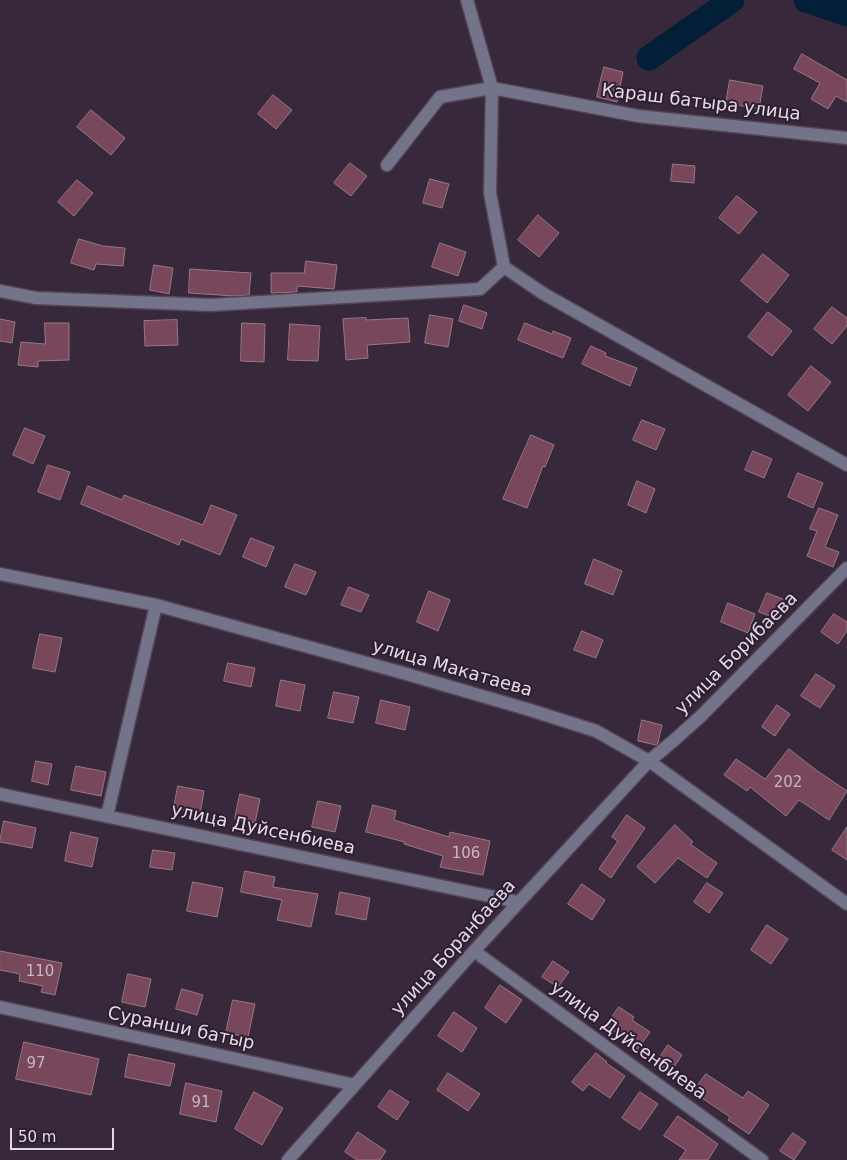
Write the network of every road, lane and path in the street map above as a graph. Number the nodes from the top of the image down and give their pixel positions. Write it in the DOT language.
graph roads {
  1 [pos="466,0"];
  2 [pos="492,88"];
  3 [pos="847,138"];
  4 [pos="387,165"];
  5 [pos="504,267"];
  6 [pos="0,291"];
  7 [pos="847,465"];
  8 [pos="847,568"];
  9 [pos="0,574"];
  10 [pos="156,606"];
  11 [pos="648,761"];
  12 [pos="0,794"];
  13 [pos="106,816"];
  14 [pos="518,902"];
  15 [pos="847,904"];
  16 [pos="474,951"];
  17 [pos="0,1007"];
  18 [pos="355,1085"];
  19 [pos="292,1159"];
  20 [pos="762,1160"];
  1 -- 2 [label="street"];
  2 -- 3 [label="street, Караш батыра улица"];
  2 -- 4 [label="street"];
  2 -- 5 [label="street"];
  5 -- 6 [label="street"];
  5 -- 7 [label="street"];
  8 -- 11 [label="street, улица Борибаева"];
  9 -- 10 [label="street, улица Макатаева"];
  10 -- 11 [label="street, улица Макатаева"];
  10 -- 13 [label="street"];
  11 -- 14 [label="street, улица Боранбаева"];
  11 -- 15 [label="street, улица Макатаева"];
  12 -- 13 [label="street, улица Дуйсенбиева"];
  13 -- 14 [label="street, улица Дуйсенбиева"];
  14 -- 16 [label="street, улица Боранбаева"];
  16 -- 18 [label="street, улица Боранбаева"];
  16 -- 20 [label="street, улица Дуйсенбиева"];
  17 -- 18 [label="street, Суранши батыр"];
  18 -- 19 [label="street, улица Боранбаева"];
}
